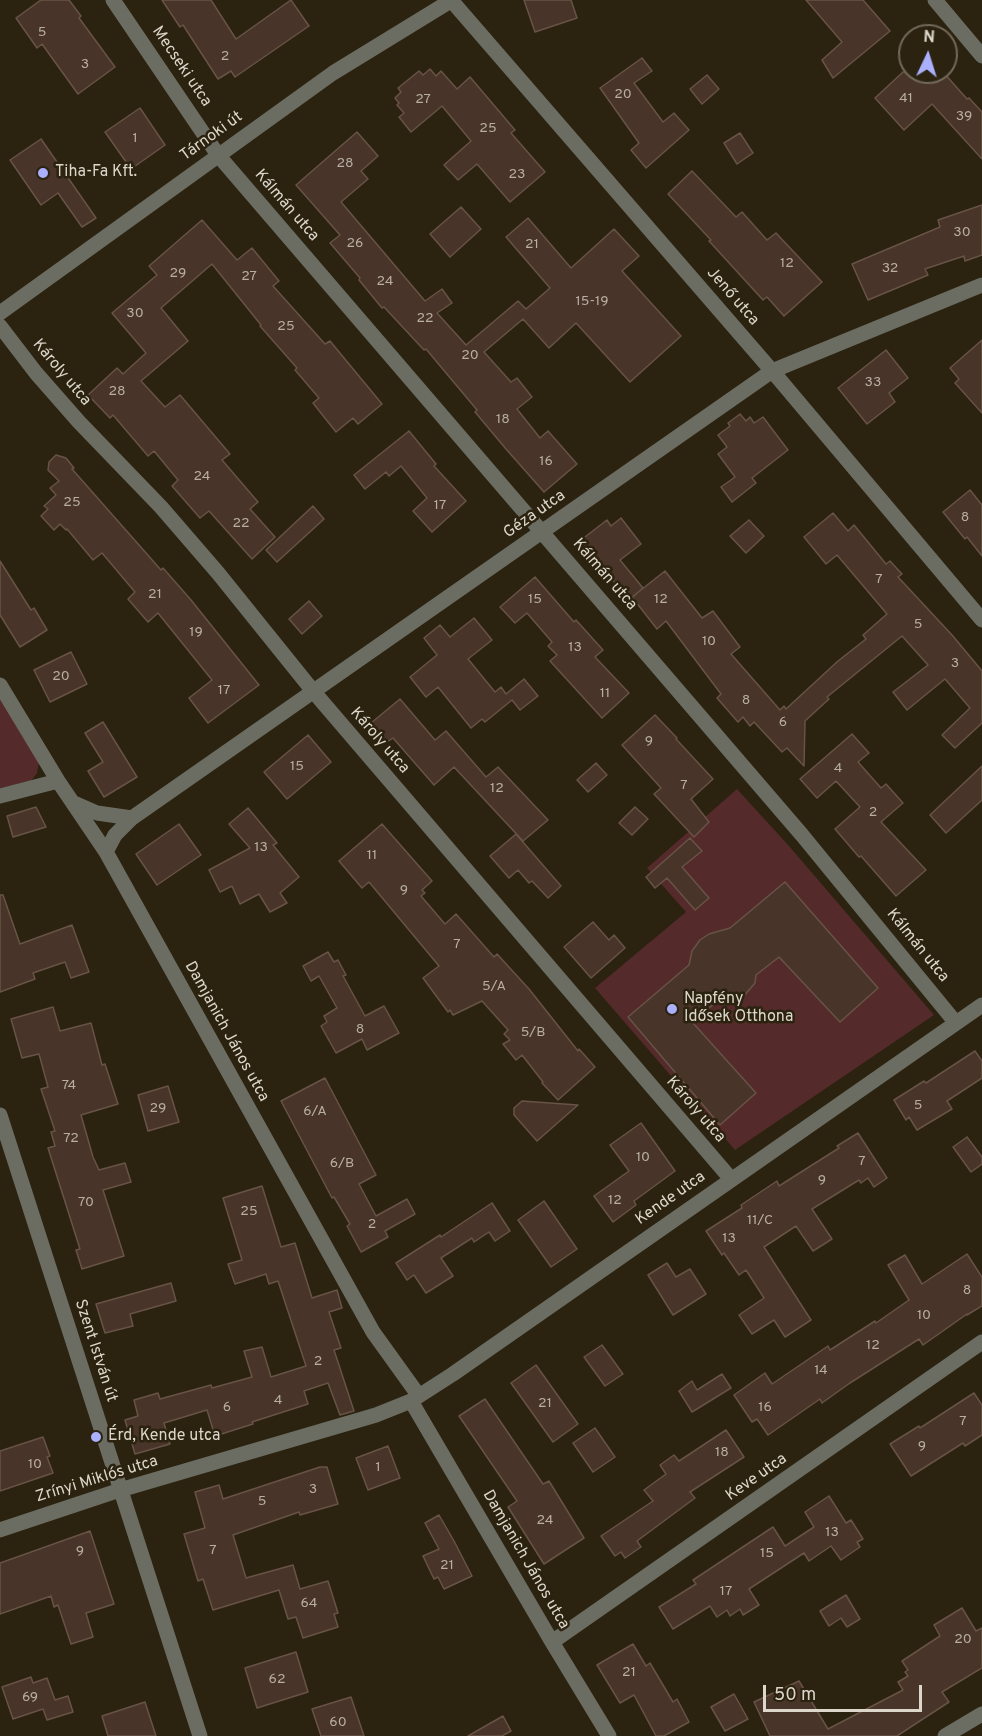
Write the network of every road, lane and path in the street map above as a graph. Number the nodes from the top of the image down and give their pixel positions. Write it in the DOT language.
graph roads {
  1 [pos="113,0"];
  2 [pos="451,0"];
  3 [pos="935,0"];
  4 [pos="982,56"];
  5 [pos="218,155"];
  6 [pos="982,285"];
  7 [pos="0,313"];
  8 [pos="0,326"];
  9 [pos="772,371"];
  10 [pos="543,531"];
  11 [pos="982,620"];
  12 [pos="0,685"];
  13 [pos="314,691"];
  14 [pos="57,781"];
  15 [pos="0,796"];
  16 [pos="71,801"];
  17 [pos="132,818"];
  18 [pos="106,852"];
  19 [pos="982,1005"];
  20 [pos="956,1023"];
  21 [pos="0,1115"];
  22 [pos="731,1179"];
  23 [pos="982,1342"];
  24 [pos="415,1399"];
  25 [pos="120,1491"];
  26 [pos="0,1530"];
  27 [pos="552,1642"];
  28 [pos="982,1714"];
  29 [pos="200,1736"];
  30 [pos="609,1736"];
  31 [pos="945,1736"];
  1 -- 5 [label="street, Mecseki utca"];
  2 -- 5 [label="street, Tárnoki út"];
  2 -- 9 [label="street, Jenő utca"];
  3 -- 4 [label="street"];
  5 -- 7 [label="street, Tárnoki út"];
  5 -- 10 [label="street, Kálmán utca"];
  6 -- 9 [label="street, Géza utca"];
  8 -- 13 [label="street, Károly utca"];
  9 -- 10 [label="street, Géza utca"];
  9 -- 11 [label="street, Jenő utca"];
  10 -- 13 [label="street, Géza utca"];
  10 -- 20 [label="street, Kálmán utca"];
  12 -- 14 [label="street, Damjanich János utca"];
  13 -- 17 [label="street, Géza utca"];
  13 -- 22 [label="street, Károly utca"];
  14 -- 15 [label="street"];
  14 -- 16 [label="street, Damjanich János utca"];
  16 -- 17 [label="street"];
  16 -- 18 [label="street, Damjanich János utca"];
  17 -- 18 [label="street, Géza utca"];
  18 -- 24 [label="street, Damjanich János utca"];
  19 -- 20 [label="street, Kende utca"];
  20 -- 22 [label="street, Kende utca"];
  21 -- 25 [label="street, Szent István út"];
  22 -- 24 [label="street, Kende utca"];
  23 -- 27 [label="street, Keve utca"];
  24 -- 25 [label="street, Zrínyi Miklós utca"];
  24 -- 27 [label="street, Damjanich János utca"];
  25 -- 26 [label="street, Zrínyi Miklós utca"];
  25 -- 29 [label="street, Szent István út"];
  27 -- 30 [label="street, Damjanich János utca"];
  28 -- 31 [label="street"];
}
